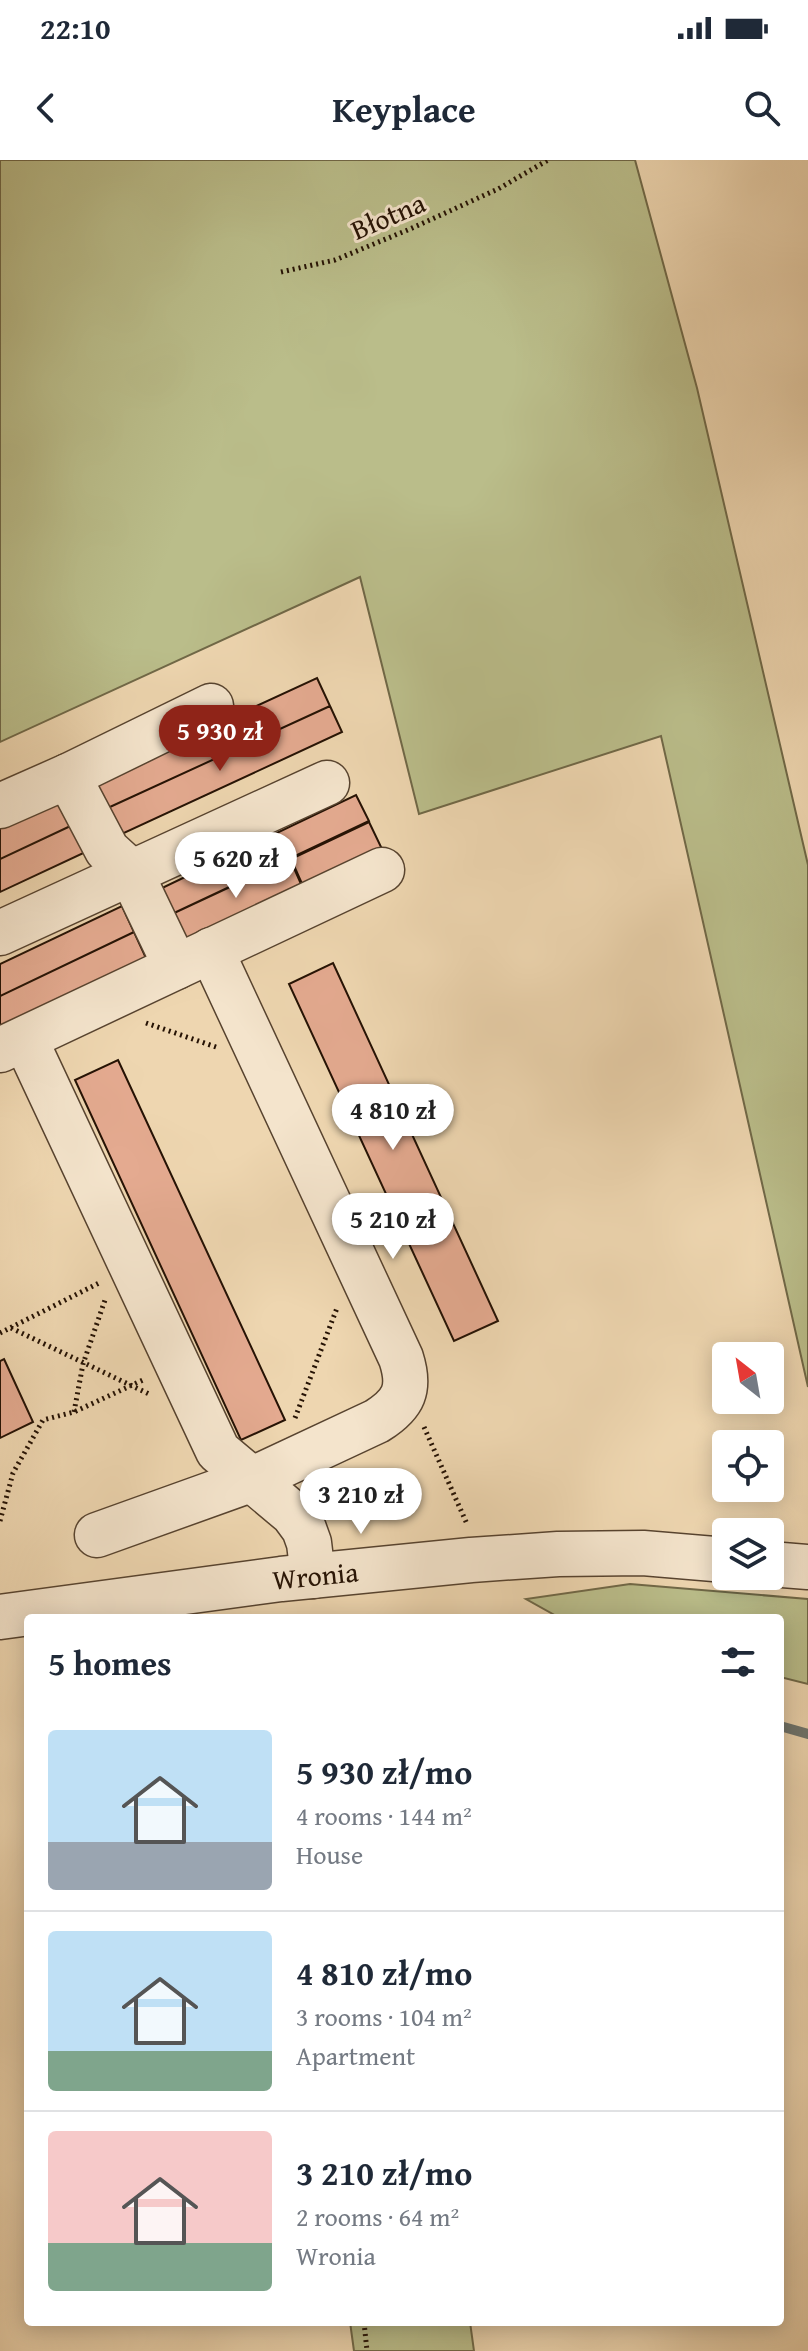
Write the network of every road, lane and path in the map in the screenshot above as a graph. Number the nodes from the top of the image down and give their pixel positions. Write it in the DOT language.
graph roads {
  1 [pos="548,160"];
  2 [pos="281,272"];
  3 [pos="211,706"];
  4 [pos="68,776"];
  5 [pos="327,783"];
  6 [pos="0,806"];
  7 [pos="382,870"];
  8 [pos="130,871"];
  9 [pos="0,933"];
  10 [pos="194,959"];
  11 [pos="142,1022"];
  12 [pos="12,1045"];
  13 [pos="262,1062"];
  14 [pos="123,1272"];
  15 [pos="366,1283"];
  16 [pos="11,1328"];
  17 [pos="0,1333"];
  18 [pos="176,1362"];
  19 [pos="83,1364"];
  20 [pos="132,1385"];
  21 [pos="406,1386"];
  22 [pos="74,1412"];
  23 [pos="296,1416"];
  24 [pos="204,1421"];
  25 [pos="275,1454"];
  26 [pos="0,1521"];
  27 [pos="468,1525"];
  28 [pos="97,1535"];
  29 [pos="712,1559"];
  30 [pos="784,1565"];
  31 [pos="808,1567"];
  32 [pos="313,1576"];
  33 [pos="77,1612"];
  34 [pos="46,1614"];
  35 [pos="24,1615"];
  36 [pos="0,1617"];
  37 [pos="364,2326"];
  38 [pos="367,2351"];
  1 -- 2 [label="path, Błotna"];
  3 -- 4 [label="street"];
  4 -- 6 [label="street"];
  4 -- 8 [label="street"];
  5 -- 8 [label="street"];
  7 -- 10 [label="street"];
  8 -- 9 [label="street"];
  8 -- 10 [label="street"];
  10 -- 12 [label="street"];
  10 -- 13 [label="street"];
  11 -- 13 [label="path"];
  12 -- 14 [label="street"];
  13 -- 15 [label="street"];
  14 -- 16 [label="path"];
  14 -- 18 [label="street"];
  14 -- 19 [label="path"];
  15 -- 21 [label="street"];
  15 -- 23 [label="path"];
  16 -- 17 [label="path"];
  16 -- 19 [label="path"];
  18 -- 20 [label="path"];
  18 -- 24 [label="street"];
  19 -- 20 [label="path"];
  19 -- 22 [label="path"];
  20 -- 22 [label="path"];
  20 -- 24 [label="path"];
  21 -- 25 [label="street"];
  21 -- 27 [label="path"];
  22 -- 26 [label="path"];
  23 -- 25 [label="path"];
  23 -- 25 [label="path"];
  24 -- 25 [label="street"];
  25 -- 28 [label="street"];
  25 -- 32 [label="street"];
  29 -- 32 [label="street, Wronia"];
  30 -- 31 [label="street"];
  32 -- 33 [label="street, Wronia"];
  33 -- 34 [label="street, Wronia"];
  35 -- 36 [label="street, Wronia"];
  37 -- 38 [label="path"];
}
